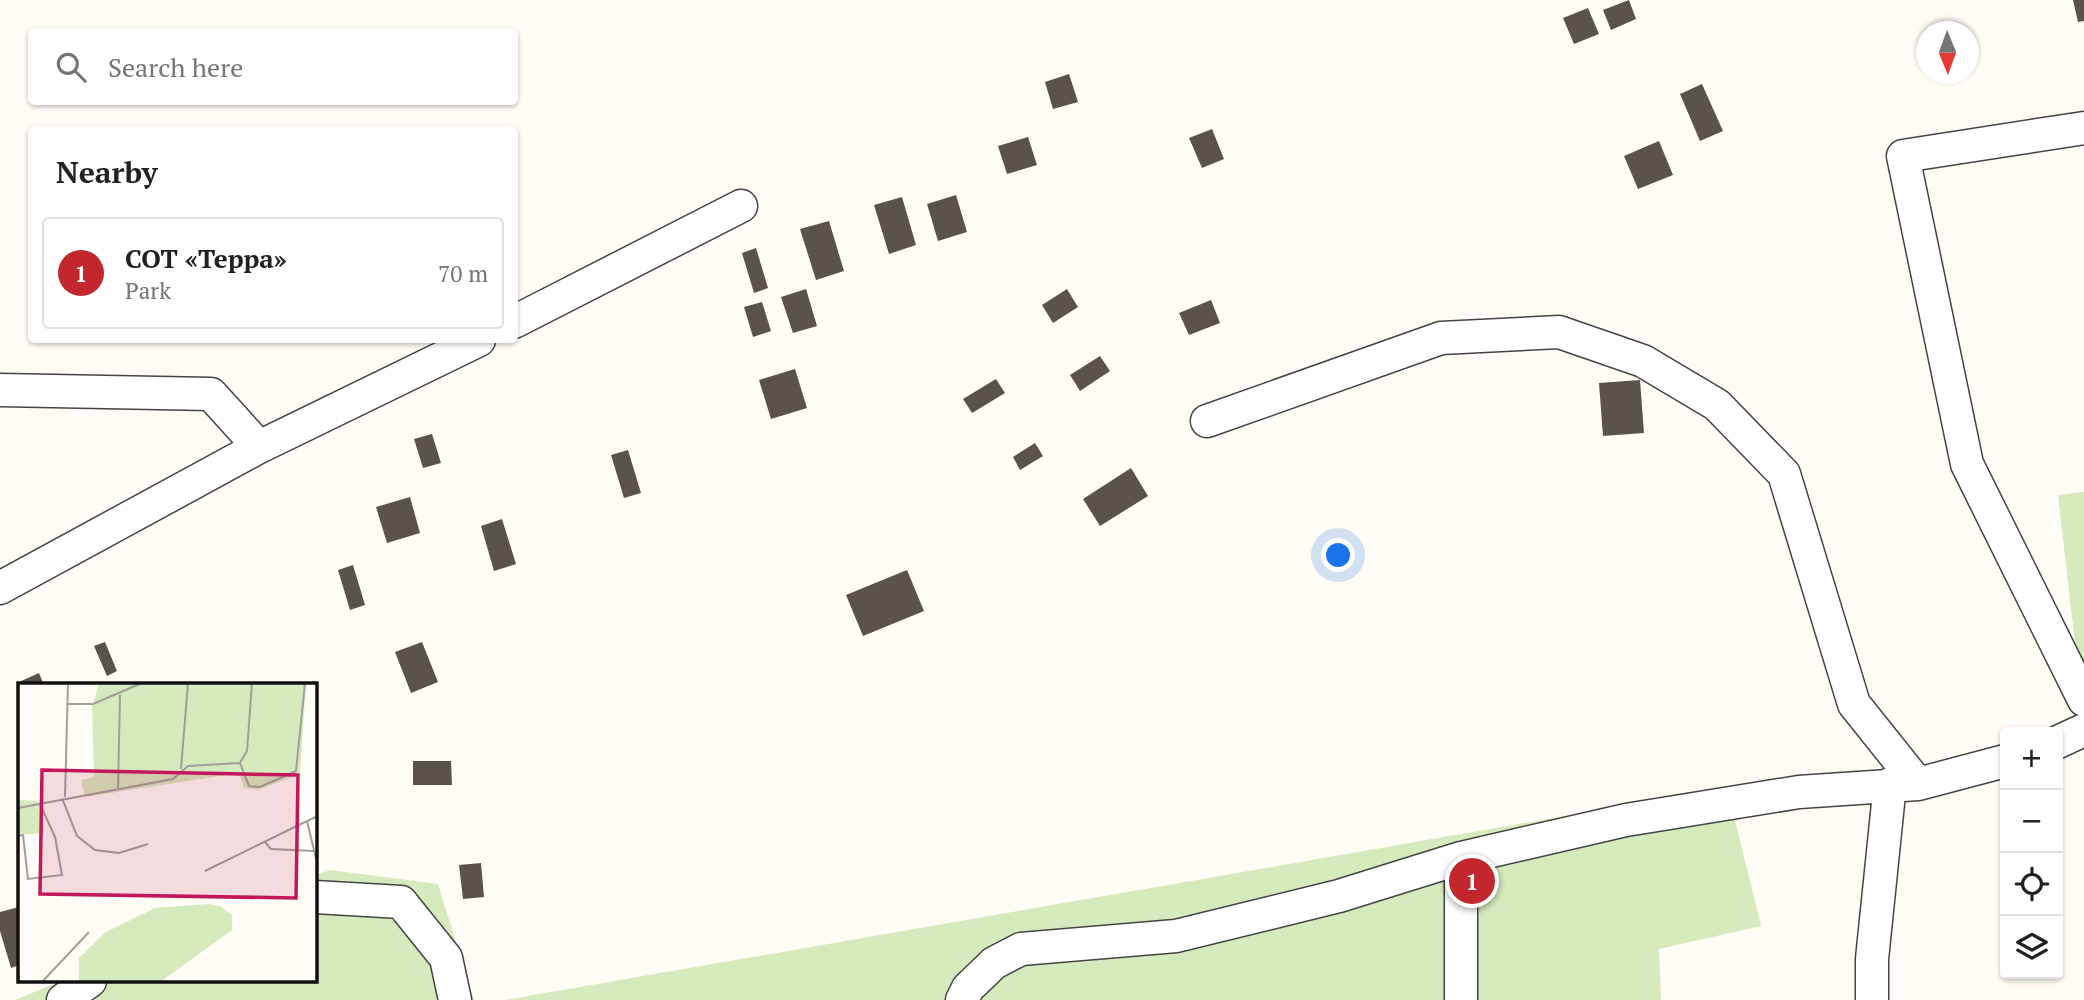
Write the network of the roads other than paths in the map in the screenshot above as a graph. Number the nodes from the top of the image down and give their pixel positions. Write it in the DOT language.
graph roads {
  1 [pos="2084,128"];
  2 [pos="741,206"];
  3 [pos="518,320"];
  4 [pos="473,343"];
  5 [pos="0,390"];
  6 [pos="1207,421"];
  7 [pos="259,447"];
  8 [pos="0,588"];
  9 [pos="2084,700"];
  10 [pos="2084,730"];
  11 [pos="2063,740"];
  12 [pos="2000,762"];
  13 [pos="1904,784"];
  14 [pos="1461,858"];
  15 [pos="317,897"];
  16 [pos="89,982"];
  17 [pos="64,1000"];
  18 [pos="454,1000"];
  19 [pos="961,1000"];
  20 [pos="1461,1000"];
  21 [pos="1872,1000"];
  1 -- 9 [label="street"];
  2 -- 3 [label="street"];
  4 -- 7 [label="street"];
  5 -- 7 [label="street"];
  6 -- 13 [label="street"];
  7 -- 8 [label="street"];
  10 -- 11 [label="street"];
  12 -- 13 [label="street"];
  13 -- 14 [label="street"];
  13 -- 21 [label="street"];
  14 -- 19 [label="street"];
  14 -- 20 [label="street"];
  15 -- 18 [label="street"];
  16 -- 17 [label="street"];
}
